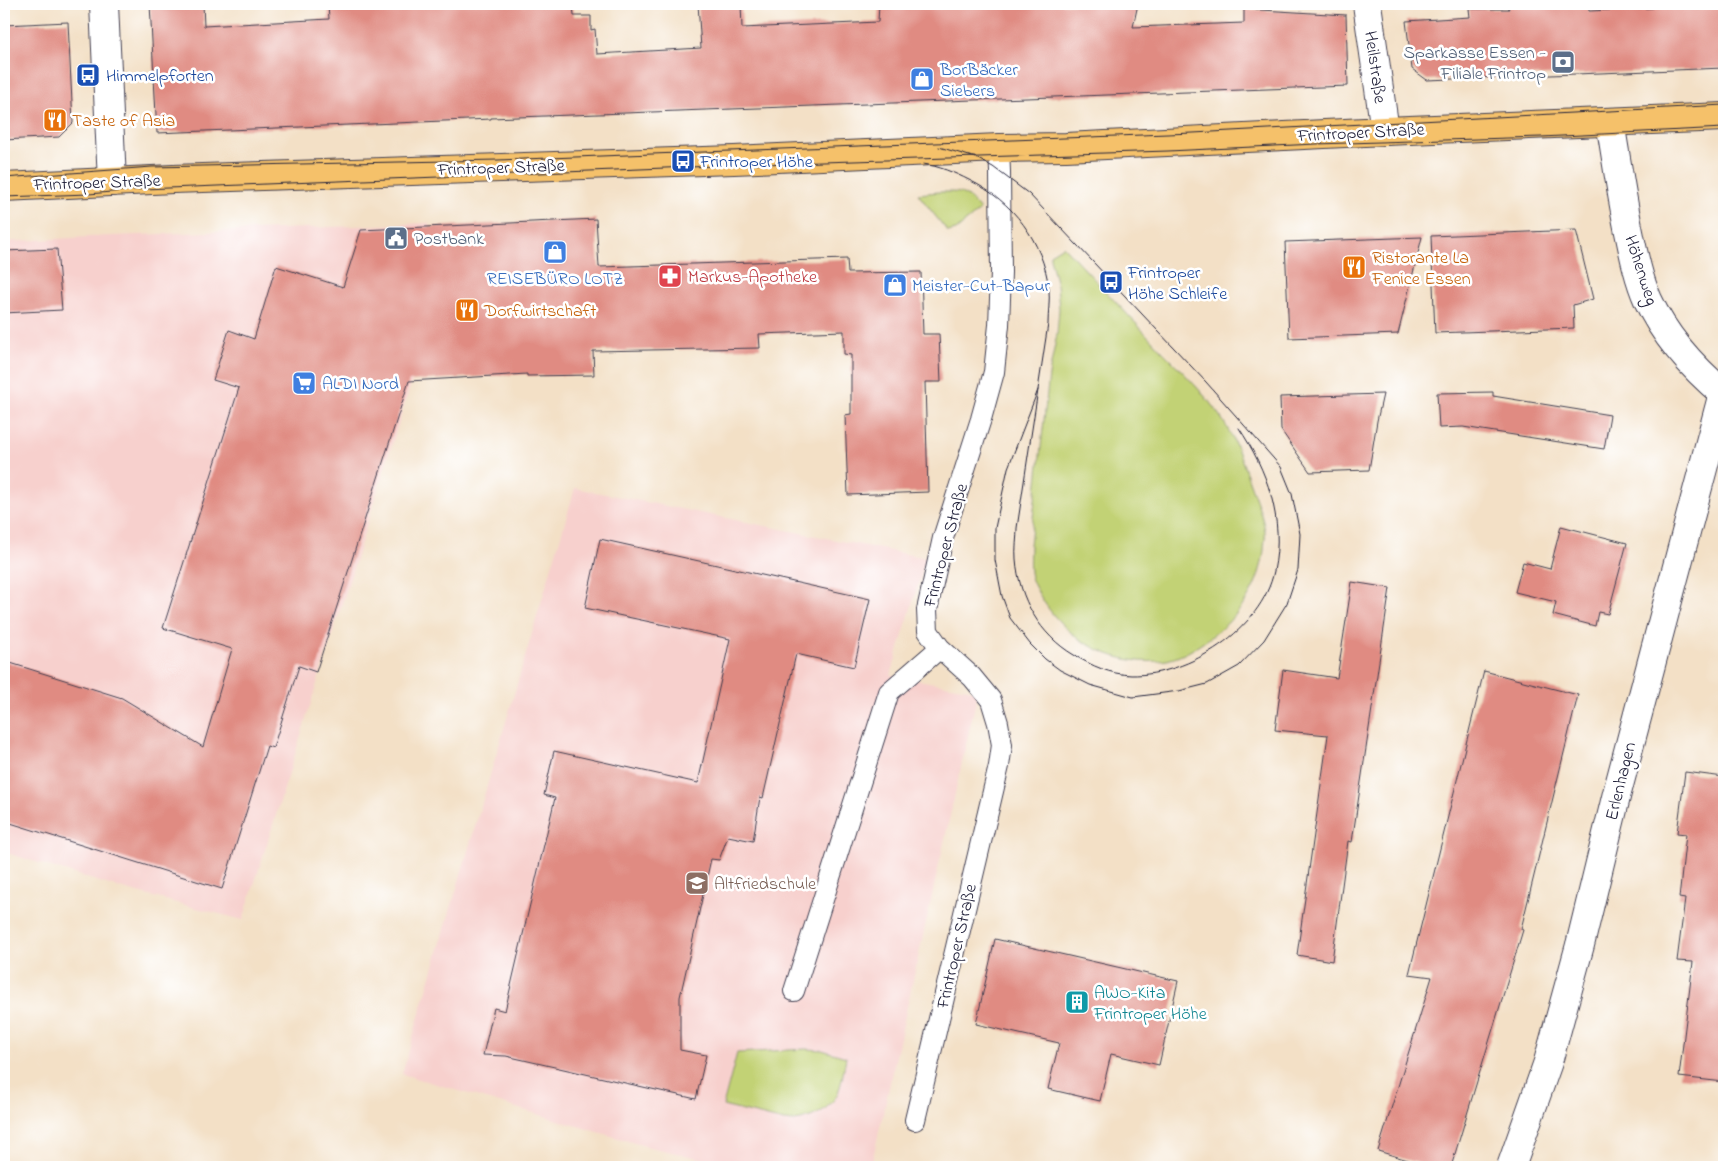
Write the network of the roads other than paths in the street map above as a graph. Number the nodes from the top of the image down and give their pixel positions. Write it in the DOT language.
graph roads {
  1 [pos="104,4"];
  2 [pos="1367,4"];
  3 [pos="1724,117"];
  4 [pos="1610,122"];
  5 [pos="1385,131"];
  6 [pos="999,148"];
  7 [pos="112,182"];
  8 [pos="4,187"];
  9 [pos="1724,393"];
  10 [pos="940,648"];
  11 [pos="794,991"];
  12 [pos="915,1120"];
  13 [pos="1511,1167"];
  1 -- 7 [label="street"];
  2 -- 5 [label="street, Heilstraße"];
  3 -- 4 [label="main road, Frintroper Straße"];
  4 -- 5 [label="main road, Frintroper Straße"];
  4 -- 9 [label="street, Höhenweg"];
  5 -- 6 [label="main road, Frintroper Straße"];
  6 -- 7 [label="main road, Frintroper Straße"];
  6 -- 10 [label="lane, Frintroper Straße"];
  7 -- 8 [label="main road, Frintroper Straße"];
  9 -- 13 [label="street, Erlenhagen"];
  10 -- 11 [label="lane"];
  10 -- 12 [label="lane, Frintroper Straße"];
}
